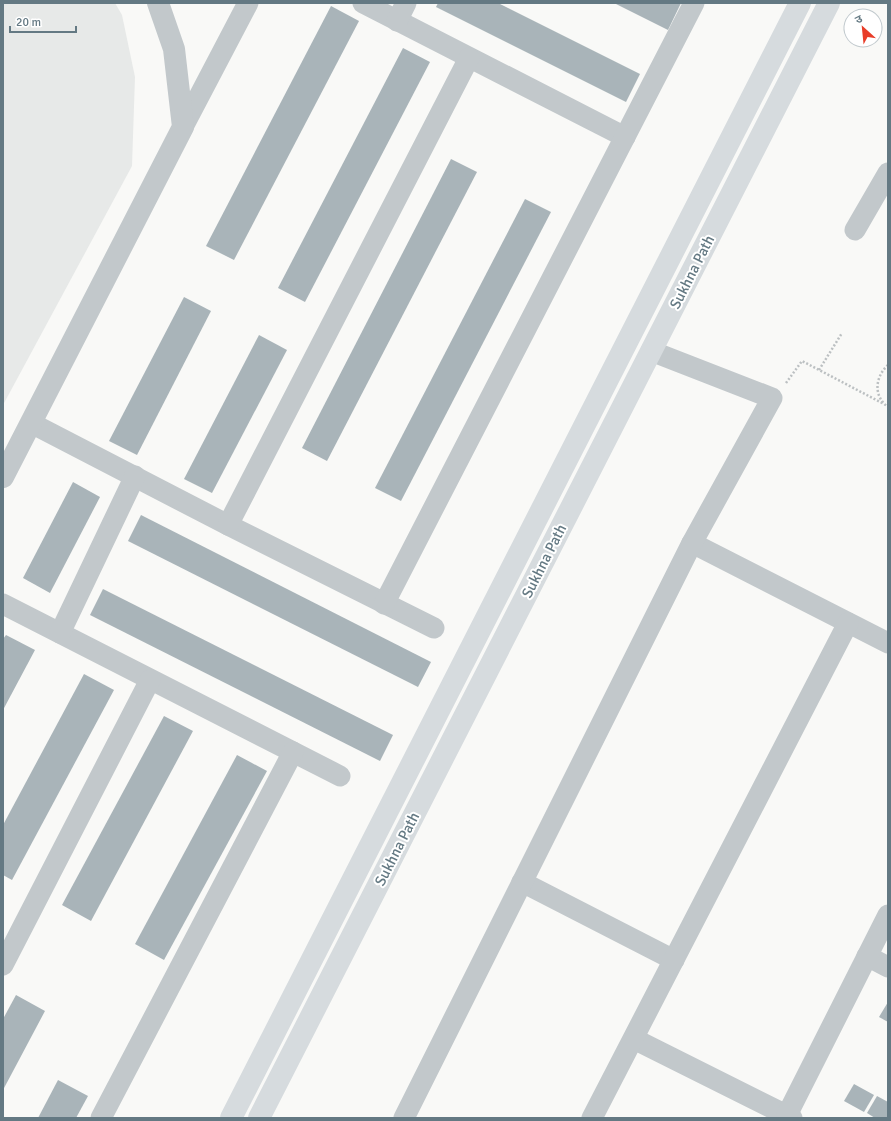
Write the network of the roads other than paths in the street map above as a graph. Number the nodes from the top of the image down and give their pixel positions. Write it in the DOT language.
graph roads {
  1 [pos="158,3"];
  2 [pos="248,3"];
  3 [pos="363,3"];
  4 [pos="694,3"];
  5 [pos="800,3"];
  6 [pos="829,3"];
  7 [pos="402,12"];
  8 [pos="469,58"];
  9 [pos="183,128"];
  10 [pos="625,137"];
  11 [pos="888,173"];
  12 [pos="854,230"];
  13 [pos="651,351"];
  14 [pos="31,423"];
  15 [pos="135,476"];
  16 [pos="3,477"];
  17 [pos="228,525"];
  18 [pos="692,543"];
  19 [pos="3,604"];
  20 [pos="384,604"];
  21 [pos="848,622"];
  22 [pos="434,628"];
  23 [pos="60,633"];
  24 [pos="888,643"];
  25 [pos="150,680"];
  26 [pos="293,752"];
  27 [pos="340,776"];
  28 [pos="522,882"];
  29 [pos="888,915"];
  30 [pos="867,956"];
  31 [pos="674,960"];
  32 [pos="3,965"];
  33 [pos="888,967"];
  34 [pos="634,1039"];
  35 [pos="790,1117"];
  36 [pos="101,1118"];
  37 [pos="231,1118"];
  38 [pos="259,1118"];
  39 [pos="404,1118"];
  40 [pos="592,1118"];
  1 -- 9 [label="street"];
  2 -- 9 [label="street"];
  3 -- 7 [label="street"];
  4 -- 10 [label="street"];
  5 -- 37 [label="main road, Sukhna Path"];
  6 -- 13 [label="main road, Sukhna Path"];
  7 -- 8 [label="street"];
  8 -- 10 [label="street"];
  8 -- 17 [label="street"];
  9 -- 14 [label="street"];
  10 -- 20 [label="street"];
  11 -- 12 [label="street"];
  13 -- 18 [label="street"];
  13 -- 38 [label="main road, Sukhna Path"];
  14 -- 15 [label="street"];
  14 -- 16 [label="street"];
  15 -- 17 [label="street"];
  15 -- 23 [label="street"];
  17 -- 20 [label="street"];
  18 -- 21 [label="street"];
  18 -- 28 [label="street"];
  19 -- 23 [label="street"];
  20 -- 22 [label="street"];
  21 -- 24 [label="street"];
  21 -- 31 [label="street"];
  23 -- 25 [label="street"];
  25 -- 26 [label="street"];
  25 -- 32 [label="street"];
  26 -- 27 [label="street"];
  26 -- 36 [label="street"];
  28 -- 31 [label="street"];
  28 -- 39 [label="street"];
  29 -- 30 [label="street"];
  30 -- 33 [label="street"];
  30 -- 35 [label="street"];
  31 -- 34 [label="street"];
  34 -- 35 [label="street"];
  34 -- 40 [label="street"];
}
